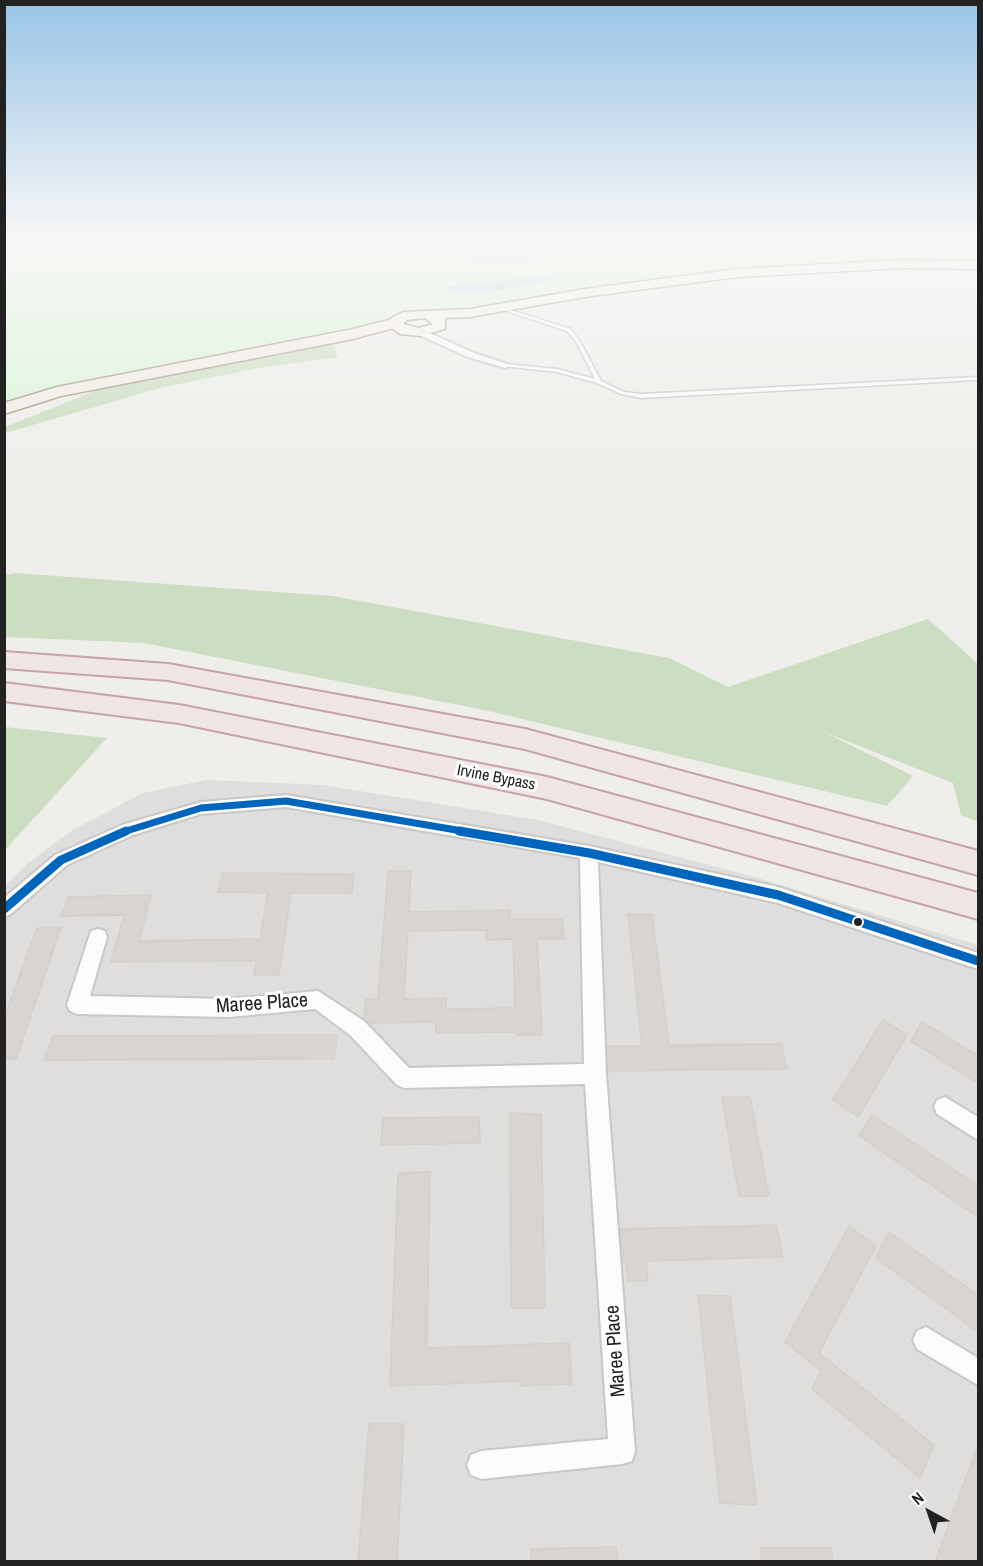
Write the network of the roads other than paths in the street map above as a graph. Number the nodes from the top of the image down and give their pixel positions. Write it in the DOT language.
graph roads {
  1 [pos="466,314"];
  2 [pos="521,314"];
  3 [pos="406,322"];
  4 [pos="436,322"];
  5 [pos="455,347"];
  6 [pos="505,365"];
  7 [pos="140,374"];
  8 [pos="978,379"];
  9 [pos="599,382"];
  10 [pos="4,409"];
  11 [pos="4,426"];
  12 [pos="4,660"];
  13 [pos="4,692"];
  14 [pos="590,853"];
  15 [pos="978,863"];
  16 [pos="978,906"];
  17 [pos="4,909"];
  18 [pos="98,937"];
  19 [pos="978,961"];
  20 [pos="595,1074"];
  21 [pos="945,1107"];
  22 [pos="978,1129"];
  23 [pos="926,1340"];
  24 [pos="978,1372"];
  25 [pos="481,1465"];
  1 -- 4 [label="main road"];
  2 -- 9 [label="lane"];
  3 -- 4 [label="main road"];
  3 -- 4 [label="main road"];
  3 -- 5 [label="street"];
  3 -- 7 [label="main road"];
  4 -- 5 [label="street"];
  5 -- 6 [label="street"];
  6 -- 9 [label="lane"];
  7 -- 10 [label="main road"];
  7 -- 11 [label="main road"];
  8 -- 9 [label="lane"];
  12 -- 15 [label="highway"];
  13 -- 16 [label="highway, Irvine Bypass"];
  14 -- 17 [label="street"];
  14 -- 19 [label="street"];
  14 -- 20 [label="street, Maree Place"];
  18 -- 20 [label="street, Maree Place"];
  20 -- 25 [label="street, Maree Place"];
  21 -- 22 [label="street"];
  23 -- 24 [label="street"];
}
